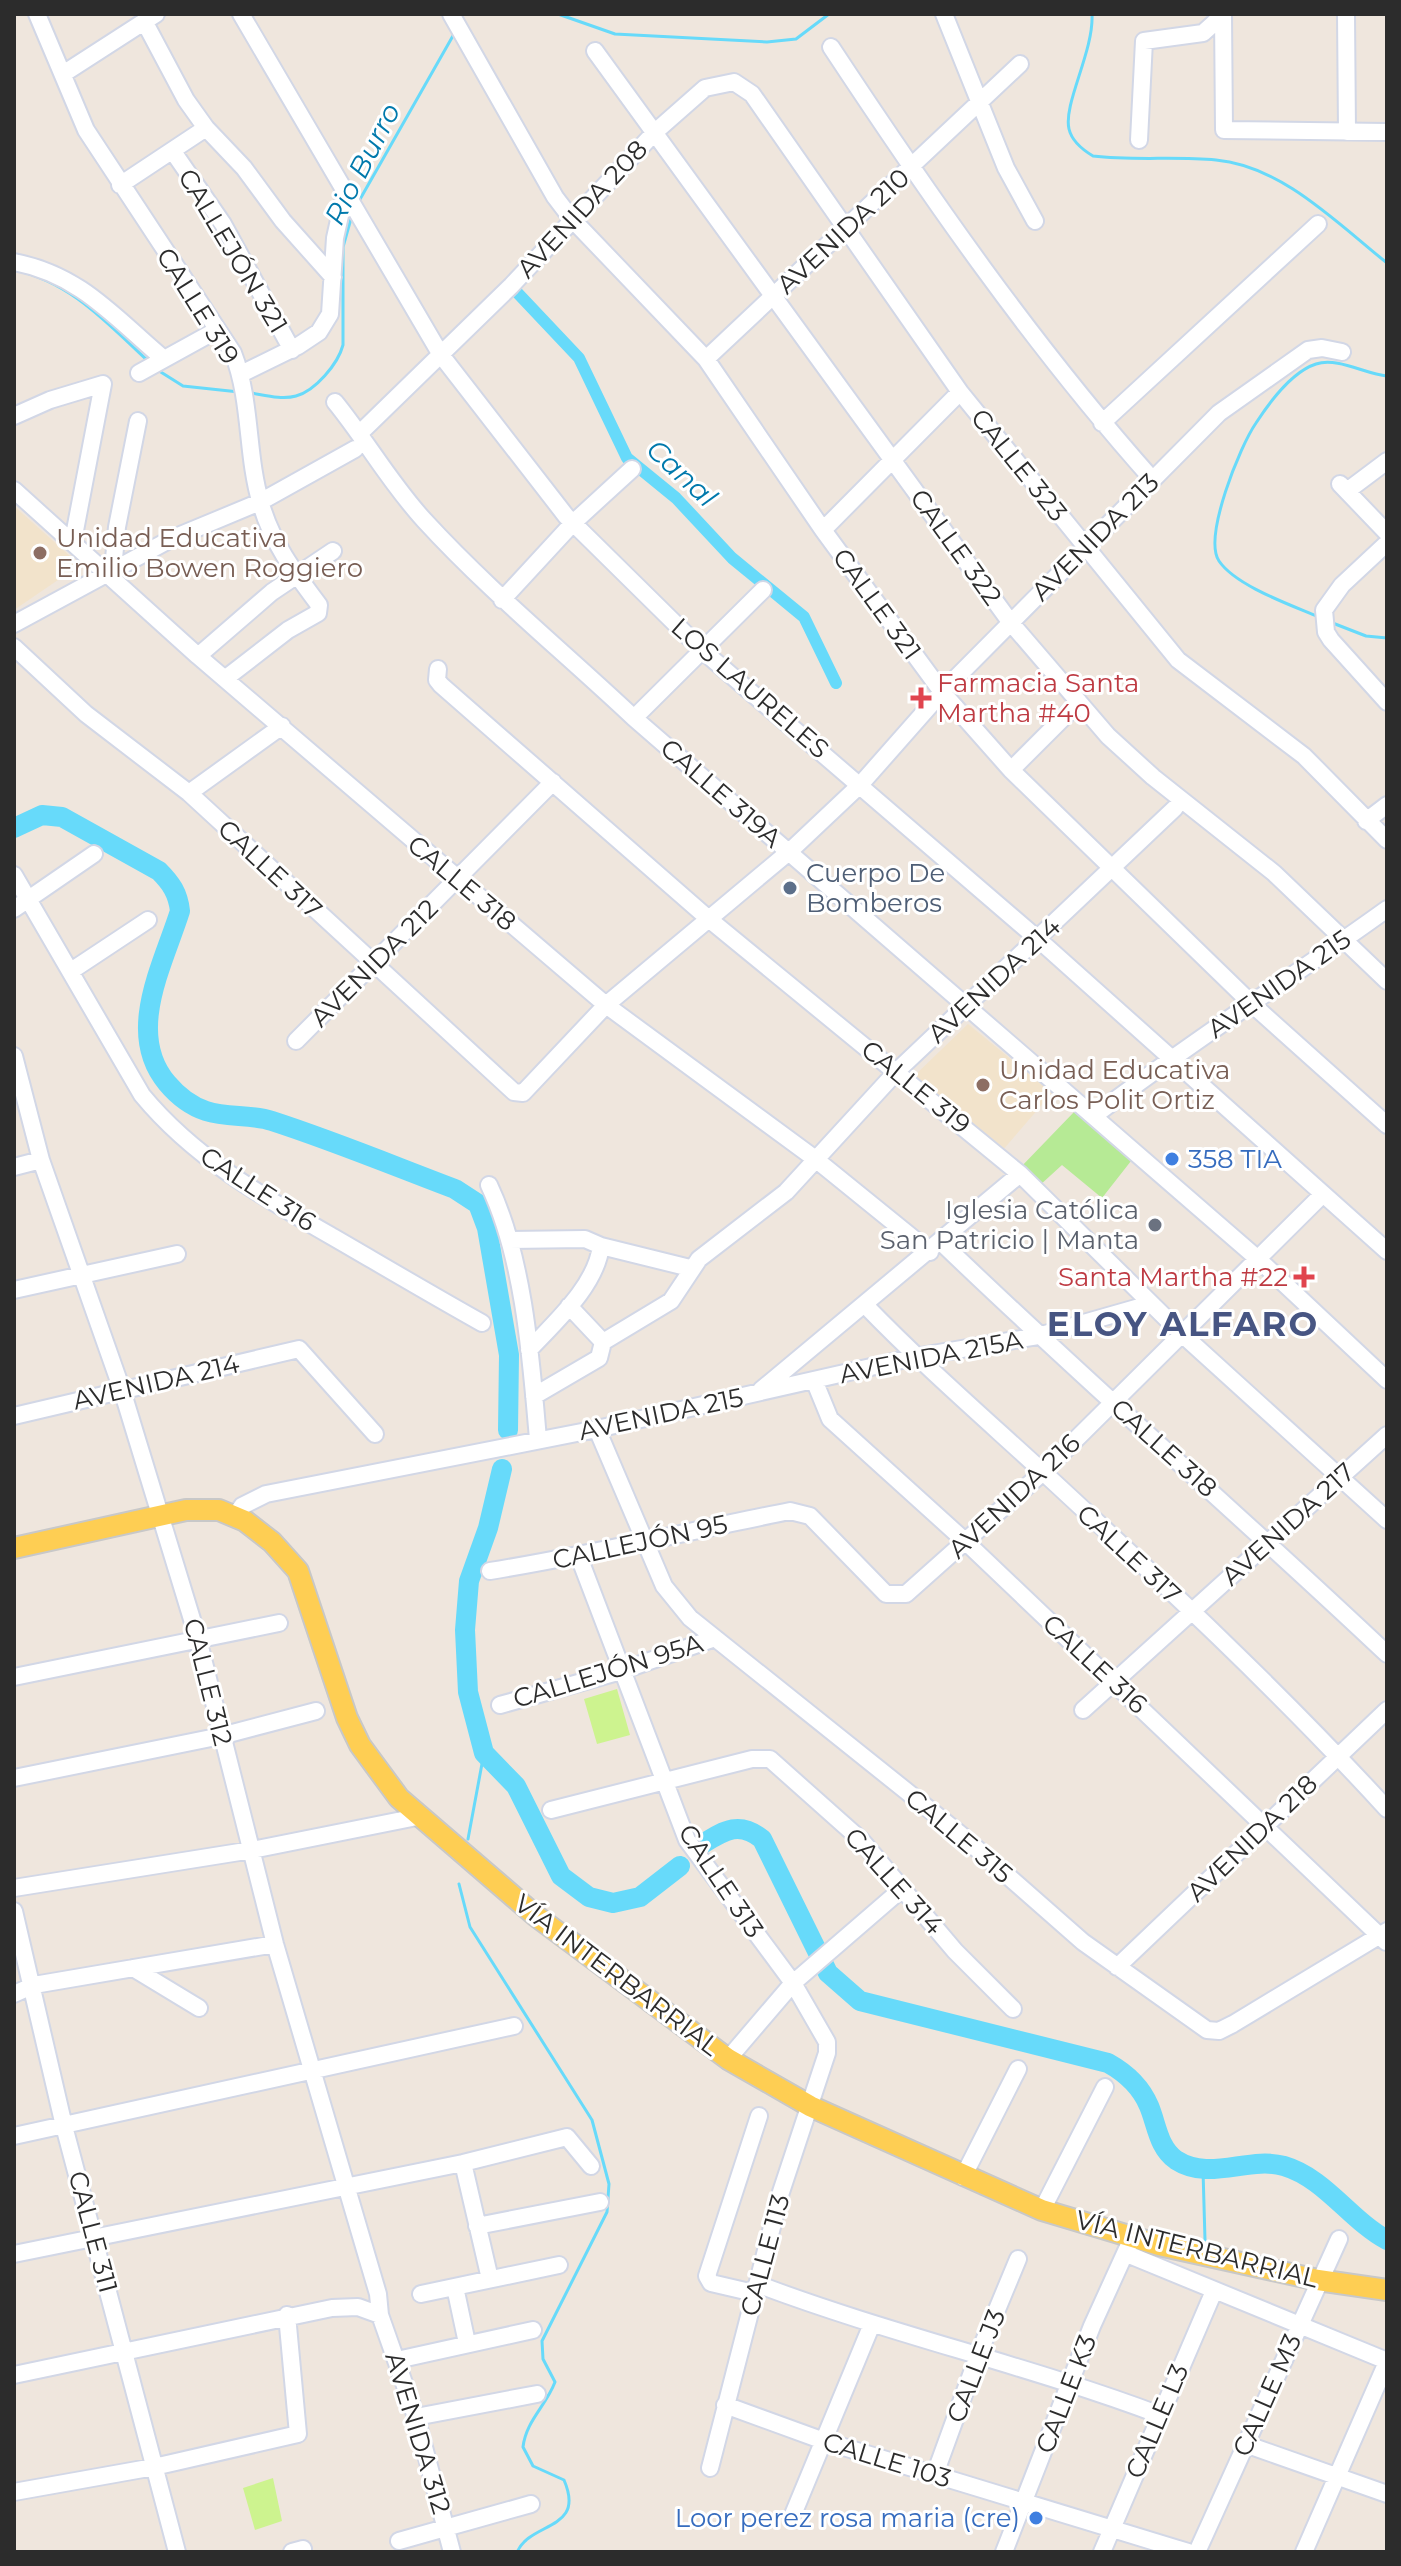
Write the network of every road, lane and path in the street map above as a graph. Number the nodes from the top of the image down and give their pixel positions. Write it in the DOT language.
graph roads {
  1 [pos="37,14"];
  2 [pos="241,14"];
  3 [pos="451,14"];
  4 [pos="944,14"];
  5 [pos="1223,14"];
  6 [pos="1346,14"];
  7 [pos="150,17"];
  8 [pos="831,47"];
  9 [pos="595,51"];
  10 [pos="1020,64"];
  11 [pos="63,74"];
  12 [pos="734,82"];
  13 [pos="979,103"];
  14 [pos="206,128"];
  15 [pos="655,132"];
  16 [pos="1347,132"];
  17 [pos="1387,132"];
  18 [pos="1139,140"];
  19 [pos="174,153"];
  20 [pos="911,168"];
  21 [pos="120,185"];
  22 [pos="348,197"];
  23 [pos="571,218"];
  24 [pos="1035,221"];
  25 [pos="1318,224"];
  26 [pos="844,230"];
  27 [pos="14,262"];
  28 [pos="333,277"];
  29 [pos="772,296"];
  30 [pos="217,330"];
  31 [pos="292,350"];
  32 [pos="1342,352"];
  33 [pos="441,355"];
  34 [pos="706,359"];
  35 [pos="161,360"];
  36 [pos="139,373"];
  37 [pos="243,378"];
  38 [pos="960,392"];
  39 [pos="335,402"];
  40 [pos="14,416"];
  41 [pos="138,421"];
  42 [pos="1102,423"];
  43 [pos="358,441"];
  44 [pos="891,459"];
  45 [pos="1387,461"];
  46 [pos="632,469"];
  47 [pos="1152,479"];
  48 [pos="14,490"];
  49 [pos="260,502"];
  50 [pos="573,523"];
  51 [pos="823,530"];
  52 [pos="1387,533"];
  53 [pos="73,541"];
  54 [pos="1387,543"];
  55 [pos="1085,546"];
  56 [pos="333,551"];
  57 [pos="110,570"];
  58 [pos="297,575"];
  59 [pos="763,590"];
  60 [pos="502,600"];
  61 [pos="1011,623"];
  62 [pos="14,624"];
  63 [pos="14,647"];
  64 [pos="703,651"];
  65 [pos="198,656"];
  66 [pos="438,669"];
  67 [pos="226,678"];
  68 [pos="942,692"];
  69 [pos="1079,702"];
  70 [pos="1387,702"];
  71 [pos="634,718"];
  72 [pos="282,726"];
  73 [pos="1011,770"];
  74 [pos="553,782"];
  75 [pos="860,785"];
  76 [pos="189,793"];
  77 [pos="1387,805"];
  78 [pos="1175,808"];
  79 [pos="1366,821"];
  80 [pos="1387,840"];
  81 [pos="790,851"];
  82 [pos="94,854"];
  83 [pos="1111,870"];
  84 [pos="14,875"];
  85 [pos="457,879"];
  86 [pos="29,900"];
  87 [pos="14,909"];
  88 [pos="1387,909"];
  89 [pos="148,920"];
  90 [pos="710,920"];
  91 [pos="1345,939"];
  92 [pos="1039,940"];
  93 [pos="373,965"];
  94 [pos="71,971"];
  95 [pos="1387,981"];
  96 [pos="967,1004"];
  97 [pos="606,1005"];
  98 [pos="1253,1005"];
  99 [pos="296,1041"];
  100 [pos="14,1056"];
  101 [pos="1169,1059"];
  102 [pos="897,1071"];
  103 [pos="523,1093"];
  104 [pos="1094,1116"];
  105 [pos="1387,1125"];
  106 [pos="814,1158"];
  107 [pos="41,1160"];
  108 [pos="14,1167"];
  109 [pos="1020,1174"];
  110 [pos="489,1185"];
  111 [pos="1323,1194"];
  112 [pos="509,1240"];
  113 [pos="593,1242"];
  114 [pos="936,1247"];
  115 [pos="1387,1251"];
  116 [pos="177,1254"];
  117 [pos="1258,1259"];
  118 [pos="690,1268"];
  119 [pos="82,1274"];
  120 [pos="14,1290"];
  121 [pos="1150,1304"];
  122 [pos="865,1305"];
  123 [pos="569,1306"];
  124 [pos="482,1323"];
  125 [pos="1182,1334"];
  126 [pos="1038,1336"];
  127 [pos="603,1342"];
  128 [pos="529,1350"];
  129 [pos="915,1357"];
  130 [pos="814,1380"];
  131 [pos="1387,1380"];
  132 [pos="122,1390"];
  133 [pos="757,1394"];
  134 [pos="534,1396"];
  135 [pos="1113,1402"];
  136 [pos="14,1416"];
  137 [pos="597,1429"];
  138 [pos="375,1434"];
  139 [pos="1387,1435"];
  140 [pos="538,1439"];
  141 [pos="1043,1472"];
  142 [pos="1341,1477"];
  143 [pos="162,1514"];
  144 [pos="235,1516"];
  145 [pos="1387,1520"];
  146 [pos="643,1540"];
  147 [pos="966,1542"];
  148 [pos="1269,1542"];
  149 [pos="14,1548"];
  150 [pos="579,1557"];
  151 [pos="490,1571"];
  152 [pos="906,1594"];
  153 [pos="1191,1612"];
  154 [pos="279,1623"];
  155 [pos="715,1638"];
  156 [pos="198,1639"];
  157 [pos="1387,1654"];
  158 [pos="621,1671"];
  159 [pos="14,1677"];
  160 [pos="1113,1682"];
  161 [pos="500,1705"];
  162 [pos="1083,1710"];
  163 [pos="1387,1710"];
  164 [pos="316,1711"];
  165 [pos="221,1736"];
  166 [pos="1338,1755"];
  167 [pos="14,1778"];
  168 [pos="663,1781"];
  169 [pos="1387,1809"];
  170 [pos="551,1810"];
  171 [pos="417,1817"];
  172 [pos="1265,1824"];
  173 [pos="252,1850"];
  174 [pos="14,1888"];
  175 [pos="903,1888"];
  176 [pos="14,1911"];
  177 [pos="1384,1937"];
  178 [pos="275,1944"];
  179 [pos="1117,1967"];
  180 [pos="133,1968"];
  181 [pos="793,1983"];
  182 [pos="34,1985"];
  183 [pos="14,1994"];
  184 [pos="199,2008"];
  185 [pos="1013,2009"];
  186 [pos="514,2026"];
  187 [pos="728,2059"];
  188 [pos="1018,2069"];
  189 [pos="315,2071"];
  190 [pos="1105,2087"];
  191 [pos="810,2106"];
  192 [pos="759,2116"];
  193 [pos="64,2126"];
  194 [pos="14,2136"];
  195 [pos="463,2163"];
  196 [pos="591,2166"];
  197 [pos="963,2177"];
  198 [pos="346,2184"];
  199 [pos="600,2202"];
  200 [pos="1042,2210"];
  201 [pos="477,2226"];
  202 [pos="96,2239"];
  203 [pos="1339,2239"];
  204 [pos="1129,2246"];
  205 [pos="14,2254"];
  206 [pos="1018,2259"];
  207 [pos="559,2265"];
  208 [pos="490,2279"];
  209 [pos="1318,2280"];
  210 [pos="455,2287"];
  211 [pos="756,2289"];
  212 [pos="1387,2290"];
  213 [pos="1214,2291"];
  214 [pos="421,2294"];
  215 [pos="287,2315"];
  216 [pos="380,2315"];
  217 [pos="872,2324"];
  218 [pos="1299,2326"];
  219 [pos="533,2330"];
  220 [pos="467,2343"];
  221 [pos="124,2353"];
  222 [pos="979,2353"];
  223 [pos="397,2360"];
  224 [pos="1387,2361"];
  225 [pos="14,2375"];
  226 [pos="1070,2381"];
  227 [pos="537,2394"];
  228 [pos="725,2405"];
  229 [pos="1160,2415"];
  230 [pos="416,2417"];
  231 [pos="824,2441"];
  232 [pos="1245,2444"];
  233 [pos="154,2467"];
  234 [pos="710,2468"];
  235 [pos="935,2474"];
  236 [pos="1336,2476"];
  237 [pos="14,2492"];
  238 [pos="1387,2494"];
  239 [pos="1024,2502"];
  240 [pos="531,2504"];
  241 [pos="792,2517"];
  242 [pos="446,2526"];
  243 [pos="1111,2530"];
  244 [pos="399,2541"];
  245 [pos="177,2552"];
  246 [pos="452,2552"];
  247 [pos="1004,2552"];
  248 [pos="1102,2552"];
  249 [pos="1188,2552"];
  250 [pos="1197,2552"];
  251 [pos="1304,2552"];
  1 -- 11 [label="street, CALLE 319"];
  2 -- 22 [label="street, LOS LAURELES"];
  3 -- 23 [label="street, CALLE 321"];
  4 -- 13 [label="street"];
  5 -- 16 [label="street"];
  5 -- 18 [label="street"];
  6 -- 16 [label="street"];
  7 -- 11 [label="street"];
  7 -- 14 [label="street"];
  8 -- 20 [label="street"];
  9 -- 15 [label="street, CALLE 322"];
  10 -- 13 [label="street, AVENIDA 210"];
  11 -- 21 [label="street, CALLE 319"];
  12 -- 15 [label="street, AVENIDA 208"];
  12 -- 26 [label="street, CALLE 323"];
  13 -- 20 [label="street, AVENIDA 210"];
  13 -- 24 [label="street"];
  14 -- 19 [label="street"];
  14 -- 28 [label="street"];
  15 -- 23 [label="street, AVENIDA 208"];
  15 -- 29 [label="street, CALLE 322"];
  16 -- 17 [label="street"];
  19 -- 21 [label="street"];
  19 -- 31 [label="street, CALLEJÓN 321"];
  20 -- 26 [label="street, AVENIDA 210"];
  20 -- 42 [label="street"];
  21 -- 30 [label="street, CALLE 319"];
  22 -- 28 [label="street"];
  22 -- 33 [label="street, LOS LAURELES"];
  23 -- 33 [label="street, AVENIDA 208"];
  23 -- 34 [label="street, CALLE 321"];
  25 -- 42 [label="street"];
  26 -- 29 [label="street, AVENIDA 210"];
  26 -- 38 [label="street, CALLE 323"];
  27 -- 35 [label="street"];
  28 -- 31 [label="street"];
  29 -- 34 [label="street, AVENIDA 210"];
  29 -- 44 [label="street, CALLE 322"];
  30 -- 35 [label="street"];
  30 -- 37 [label="street, CALLE 319"];
  31 -- 37 [label="street"];
  32 -- 47 [label="street, AVENIDA 213"];
  33 -- 43 [label="street, AVENIDA 208"];
  33 -- 50 [label="street, LOS LAURELES"];
  34 -- 51 [label="street, CALLE 321"];
  35 -- 36 [label="street"];
  37 -- 49 [label="street, CALLE 319"];
  38 -- 44 [label="street"];
  38 -- 55 [label="street, CALLE 323"];
  39 -- 43 [label="street, CALLE 319A"];
  40 -- 53 [label="street"];
  41 -- 57 [label="street"];
  42 -- 47 [label="street"];
  43 -- 49 [label="street"];
  43 -- 60 [label="street, CALLE 319A"];
  44 -- 51 [label="street"];
  44 -- 61 [label="street, CALLE 322"];
  45 -- 52 [label="street"];
  46 -- 50 [label="street"];
  47 -- 55 [label="street, AVENIDA 213"];
  48 -- 53 [label="street, CALLE 318"];
  49 -- 57 [label="street"];
  49 -- 58 [label="street, CALLE 319"];
  50 -- 60 [label="street"];
  50 -- 64 [label="street, LOS LAURELES"];
  51 -- 68 [label="street, CALLE 321"];
  53 -- 57 [label="street, CALLE 318"];
  54 -- 70 [label="street"];
  55 -- 61 [label="street, AVENIDA 213"];
  55 -- 79 [label="street, CALLE 323"];
  56 -- 58 [label="street"];
  57 -- 62 [label="street"];
  57 -- 65 [label="street, CALLE 318"];
  58 -- 65 [label="street"];
  58 -- 67 [label="street, CALLE 319"];
  59 -- 64 [label="street"];
  60 -- 71 [label="street, CALLE 319A"];
  61 -- 68 [label="street, AVENIDA 213"];
  61 -- 69 [label="street, CALLE 322"];
  63 -- 76 [label="street, CALLE 317"];
  64 -- 71 [label="street"];
  64 -- 75 [label="street, LOS LAURELES"];
  65 -- 67 [label="street, CALLE 318"];
  66 -- 74 [label="street, CALLE 319"];
  67 -- 72 [label="street, CALLE 318"];
  68 -- 73 [label="street, CALLE 321"];
  68 -- 75 [label="street, AVENIDA 213"];
  69 -- 73 [label="street"];
  69 -- 91 [label="street, CALLE 322"];
  71 -- 81 [label="street, CALLE 319A"];
  72 -- 76 [label="street"];
  72 -- 85 [label="street, CALLE 318"];
  73 -- 83 [label="street, CALLE 321"];
  74 -- 85 [label="street, AVENIDA 212"];
  74 -- 90 [label="street, CALLE 319"];
  75 -- 81 [label="street, AVENIDA 213"];
  75 -- 92 [label="street, LOS LAURELES"];
  76 -- 93 [label="street, CALLE 317"];
  77 -- 79 [label="street"];
  78 -- 83 [label="street, AVENIDA 214"];
  79 -- 80 [label="street, CALLE 323"];
  81 -- 90 [label="street, AVENIDA 213"];
  81 -- 96 [label="street, CALLE 319A"];
  82 -- 86 [label="street"];
  83 -- 92 [label="street, AVENIDA 214"];
  83 -- 98 [label="street, CALLE 321"];
  84 -- 86 [label="street, CALLE 316"];
  85 -- 93 [label="street, AVENIDA 212"];
  85 -- 97 [label="street, CALLE 318"];
  86 -- 87 [label="street"];
  86 -- 94 [label="street, CALLE 316"];
  88 -- 91 [label="street, AVENIDA 215"];
  89 -- 94 [label="street"];
  90 -- 97 [label="street, AVENIDA 213"];
  90 -- 102 [label="street, CALLE 319"];
  91 -- 95 [label="street, CALLE 322"];
  91 -- 98 [label="street, AVENIDA 215"];
  92 -- 96 [label="street, AVENIDA 214"];
  92 -- 101 [label="street, LOS LAURELES"];
  93 -- 99 [label="street, AVENIDA 212"];
  93 -- 103 [label="street, CALLE 317"];
  94 -- 124 [label="street, CALLE 316"];
  96 -- 102 [label="street, AVENIDA 214"];
  96 -- 104 [label="street, CALLE 319A"];
  97 -- 103 [label="street, AVENIDA 213"];
  97 -- 106 [label="street, CALLE 318"];
  98 -- 101 [label="street, AVENIDA 215"];
  98 -- 105 [label="street, CALLE 321"];
  100 -- 107 [label="street, CALLE 312"];
  101 -- 104 [label="street, AVENIDA 215"];
  101 -- 111 [label="street, LOS LAURELES"];
  102 -- 106 [label="street, AVENIDA 214"];
  102 -- 109 [label="street, CALLE 319"];
  104 -- 117 [label="street, CALLE 319A"];
  106 -- 114 [label="street, CALLE 318"];
  106 -- 118 [label="street, AVENIDA 214"];
  107 -- 108 [label="street"];
  107 -- 119 [label="street, CALLE 312"];
  109 -- 114 [label="street, AVENIDA 215"];
  109 -- 121 [label="street, CALLE 319"];
  110 -- 112 [label="street"];
  111 -- 115 [label="street, LOS LAURELES"];
  111 -- 117 [label="street, AVENIDA 216"];
  112 -- 113 [label="street"];
  112 -- 128 [label="street"];
  113 -- 118 [label="street"];
  113 -- 123 [label="street"];
  114 -- 122 [label="street, AVENIDA 215"];
  114 -- 126 [label="street, CALLE 318"];
  116 -- 119 [label="street"];
  117 -- 125 [label="street, AVENIDA 216"];
  117 -- 131 [label="street, CALLE 319A"];
  118 -- 127 [label="street, AVENIDA 214"];
  119 -- 120 [label="street"];
  119 -- 132 [label="street, CALLE 312"];
  121 -- 125 [label="street, CALLE 319"];
  121 -- 126 [label="street, AVENIDA 215A"];
  122 -- 129 [label="street, CALLE 317"];
  122 -- 133 [label="street, AVENIDA 215"];
  123 -- 127 [label="street"];
  123 -- 128 [label="street"];
  125 -- 135 [label="street, AVENIDA 216"];
  125 -- 142 [label="street, CALLE 319"];
  126 -- 129 [label="street, AVENIDA 215A"];
  126 -- 135 [label="street, CALLE 318"];
  127 -- 134 [label="street, AVENIDA 214"];
  128 -- 134 [label="street"];
  129 -- 130 [label="street, AVENIDA 215A"];
  129 -- 141 [label="street, CALLE 317"];
  130 -- 133 [label="street, AVENIDA 215A"];
  130 -- 147 [label="street, CALLE 316"];
  132 -- 136 [label="street, AVENIDA 214"];
  132 -- 138 [label="street, AVENIDA 214"];
  132 -- 143 [label="street, CALLE 312"];
  133 -- 137 [label="street, AVENIDA 215"];
  134 -- 140 [label="street"];
  135 -- 141 [label="street, AVENIDA 216"];
  135 -- 148 [label="street, CALLE 318"];
  137 -- 140 [label="street, AVENIDA 215"];
  137 -- 146 [label="street, CALLE 315"];
  139 -- 142 [label="street, AVENIDA 217"];
  140 -- 144 [label="street, AVENIDA 215"];
  141 -- 147 [label="street, AVENIDA 216"];
  141 -- 153 [label="street, CALLE 317"];
  142 -- 145 [label="street, CALLE 319"];
  142 -- 148 [label="street, AVENIDA 217"];
  143 -- 144 [label="main road, VÍA INTERBARRIAL"];
  143 -- 149 [label="main road, VÍA INTERBARRIAL"];
  143 -- 156 [label="street, CALLE 312"];
  144 -- 171 [label="main road, VÍA INTERBARRIAL"];
  146 -- 150 [label="street, CALLEJÓN 95"];
  146 -- 152 [label="street, CALLEJÓN 95"];
  146 -- 155 [label="street, CALLE 315"];
  147 -- 152 [label="street, AVENIDA 216"];
  147 -- 160 [label="street, CALLE 316"];
  148 -- 153 [label="street, AVENIDA 217"];
  148 -- 157 [label="street, CALLE 318"];
  150 -- 151 [label="street, CALLEJÓN 95"];
  150 -- 158 [label="street, CALLE 313"];
  153 -- 160 [label="street, AVENIDA 217"];
  153 -- 166 [label="street, CALLE 317"];
  154 -- 156 [label="street"];
  155 -- 158 [label="street, CALLEJÓN 95A"];
  155 -- 179 [label="street, CALLE 315"];
  156 -- 159 [label="street"];
  156 -- 165 [label="street, CALLE 312"];
  158 -- 161 [label="street, CALLEJÓN 95A"];
  158 -- 168 [label="street, CALLE 313"];
  160 -- 162 [label="street, AVENIDA 217"];
  160 -- 172 [label="street, CALLE 316"];
  163 -- 166 [label="street, AVENIDA 218"];
  164 -- 165 [label="street"];
  165 -- 167 [label="street"];
  165 -- 173 [label="street, CALLE 312"];
  166 -- 169 [label="street, CALLE 317"];
  166 -- 172 [label="street, AVENIDA 218"];
  168 -- 170 [label="street"];
  168 -- 175 [label="street, CALLE 314"];
  168 -- 181 [label="street, CALLE 313"];
  171 -- 173 [label="street"];
  171 -- 187 [label="main road, VÍA INTERBARRIAL"];
  172 -- 177 [label="street, CALLE 316"];
  172 -- 179 [label="street, AVENIDA 218"];
  173 -- 174 [label="street"];
  173 -- 178 [label="street, CALLE 312"];
  175 -- 181 [label="street"];
  175 -- 185 [label="street, CALLE 314"];
  176 -- 182 [label="street, CALLE 311"];
  177 -- 179 [label="street, CALLE 315"];
  178 -- 180 [label="street"];
  178 -- 189 [label="street, CALLE 312"];
  180 -- 182 [label="street"];
  180 -- 184 [label="street"];
  181 -- 187 [label="street"];
  181 -- 191 [label="street, CALLE 313"];
  182 -- 183 [label="street"];
  182 -- 193 [label="street, CALLE 311"];
  186 -- 189 [label="street"];
  187 -- 191 [label="main road, VÍA INTERBARRIAL"];
  188 -- 197 [label="street"];
  189 -- 193 [label="street"];
  189 -- 198 [label="street, CALLE 312"];
  190 -- 200 [label="street"];
  191 -- 197 [label="main road, VÍA INTERBARRIAL"];
  191 -- 211 [label="street, CALLE 113"];
  192 -- 211 [label="street"];
  193 -- 194 [label="street"];
  193 -- 202 [label="street, CALLE 311"];
  195 -- 196 [label="street"];
  195 -- 198 [label="street"];
  195 -- 201 [label="street"];
  197 -- 200 [label="main road, VÍA INTERBARRIAL"];
  198 -- 202 [label="street"];
  198 -- 216 [label="street, CALLE 312"];
  199 -- 201 [label="street"];
  200 -- 204 [label="main road, VÍA INTERBARRIAL"];
  201 -- 208 [label="street"];
  202 -- 205 [label="street"];
  202 -- 221 [label="street, CALLE 311"];
  203 -- 209 [label="street, CALLE M3"];
  204 -- 209 [label="main road, VÍA INTERBARRIAL"];
  204 -- 213 [label="street"];
  204 -- 226 [label="street, CALLE K3"];
  206 -- 222 [label="street, CALLE J3"];
  207 -- 208 [label="street"];
  208 -- 210 [label="street"];
  209 -- 212 [label="main road, VÍA INTERBARRIAL"];
  209 -- 218 [label="street, CALLE M3"];
  210 -- 214 [label="street"];
  210 -- 220 [label="street"];
  211 -- 217 [label="street"];
  211 -- 228 [label="street, CALLE 113"];
  213 -- 218 [label="street"];
  213 -- 229 [label="street, CALLE L3"];
  215 -- 216 [label="street"];
  215 -- 221 [label="street"];
  215 -- 233 [label="street"];
  216 -- 223 [label="street, AVENIDA 312"];
  217 -- 222 [label="street"];
  217 -- 231 [label="street"];
  218 -- 224 [label="street"];
  218 -- 232 [label="street, CALLE M3"];
  219 -- 220 [label="street"];
  220 -- 223 [label="street"];
  221 -- 225 [label="street"];
  221 -- 233 [label="street, CALLE 311"];
  222 -- 226 [label="street"];
  222 -- 235 [label="street, CALLE J3"];
  223 -- 230 [label="street, AVENIDA 312"];
  224 -- 236 [label="street"];
  226 -- 229 [label="street"];
  226 -- 239 [label="street, CALLE K3"];
  227 -- 230 [label="street"];
  228 -- 231 [label="street, CALLE 103"];
  228 -- 234 [label="street, CALLE 113"];
  229 -- 243 [label="street, CALLE L3"];
  230 -- 242 [label="street, AVENIDA 312"];
  231 -- 235 [label="street, CALLE 103"];
  231 -- 241 [label="street"];
  232 -- 236 [label="street"];
  232 -- 250 [label="street, CALLE M3"];
  233 -- 237 [label="street"];
  233 -- 245 [label="street, CALLE 311"];
  235 -- 239 [label="street, CALLE 103"];
  236 -- 238 [label="street"];
  236 -- 251 [label="street"];
  239 -- 243 [label="street, CALLE 103"];
  239 -- 247 [label="street, CALLE K3"];
  240 -- 242 [label="street"];
  242 -- 244 [label="street"];
  242 -- 246 [label="street, AVENIDA 312"];
  243 -- 248 [label="street, CALLE L3"];
  243 -- 249 [label="street, CALLE 103"];
}
